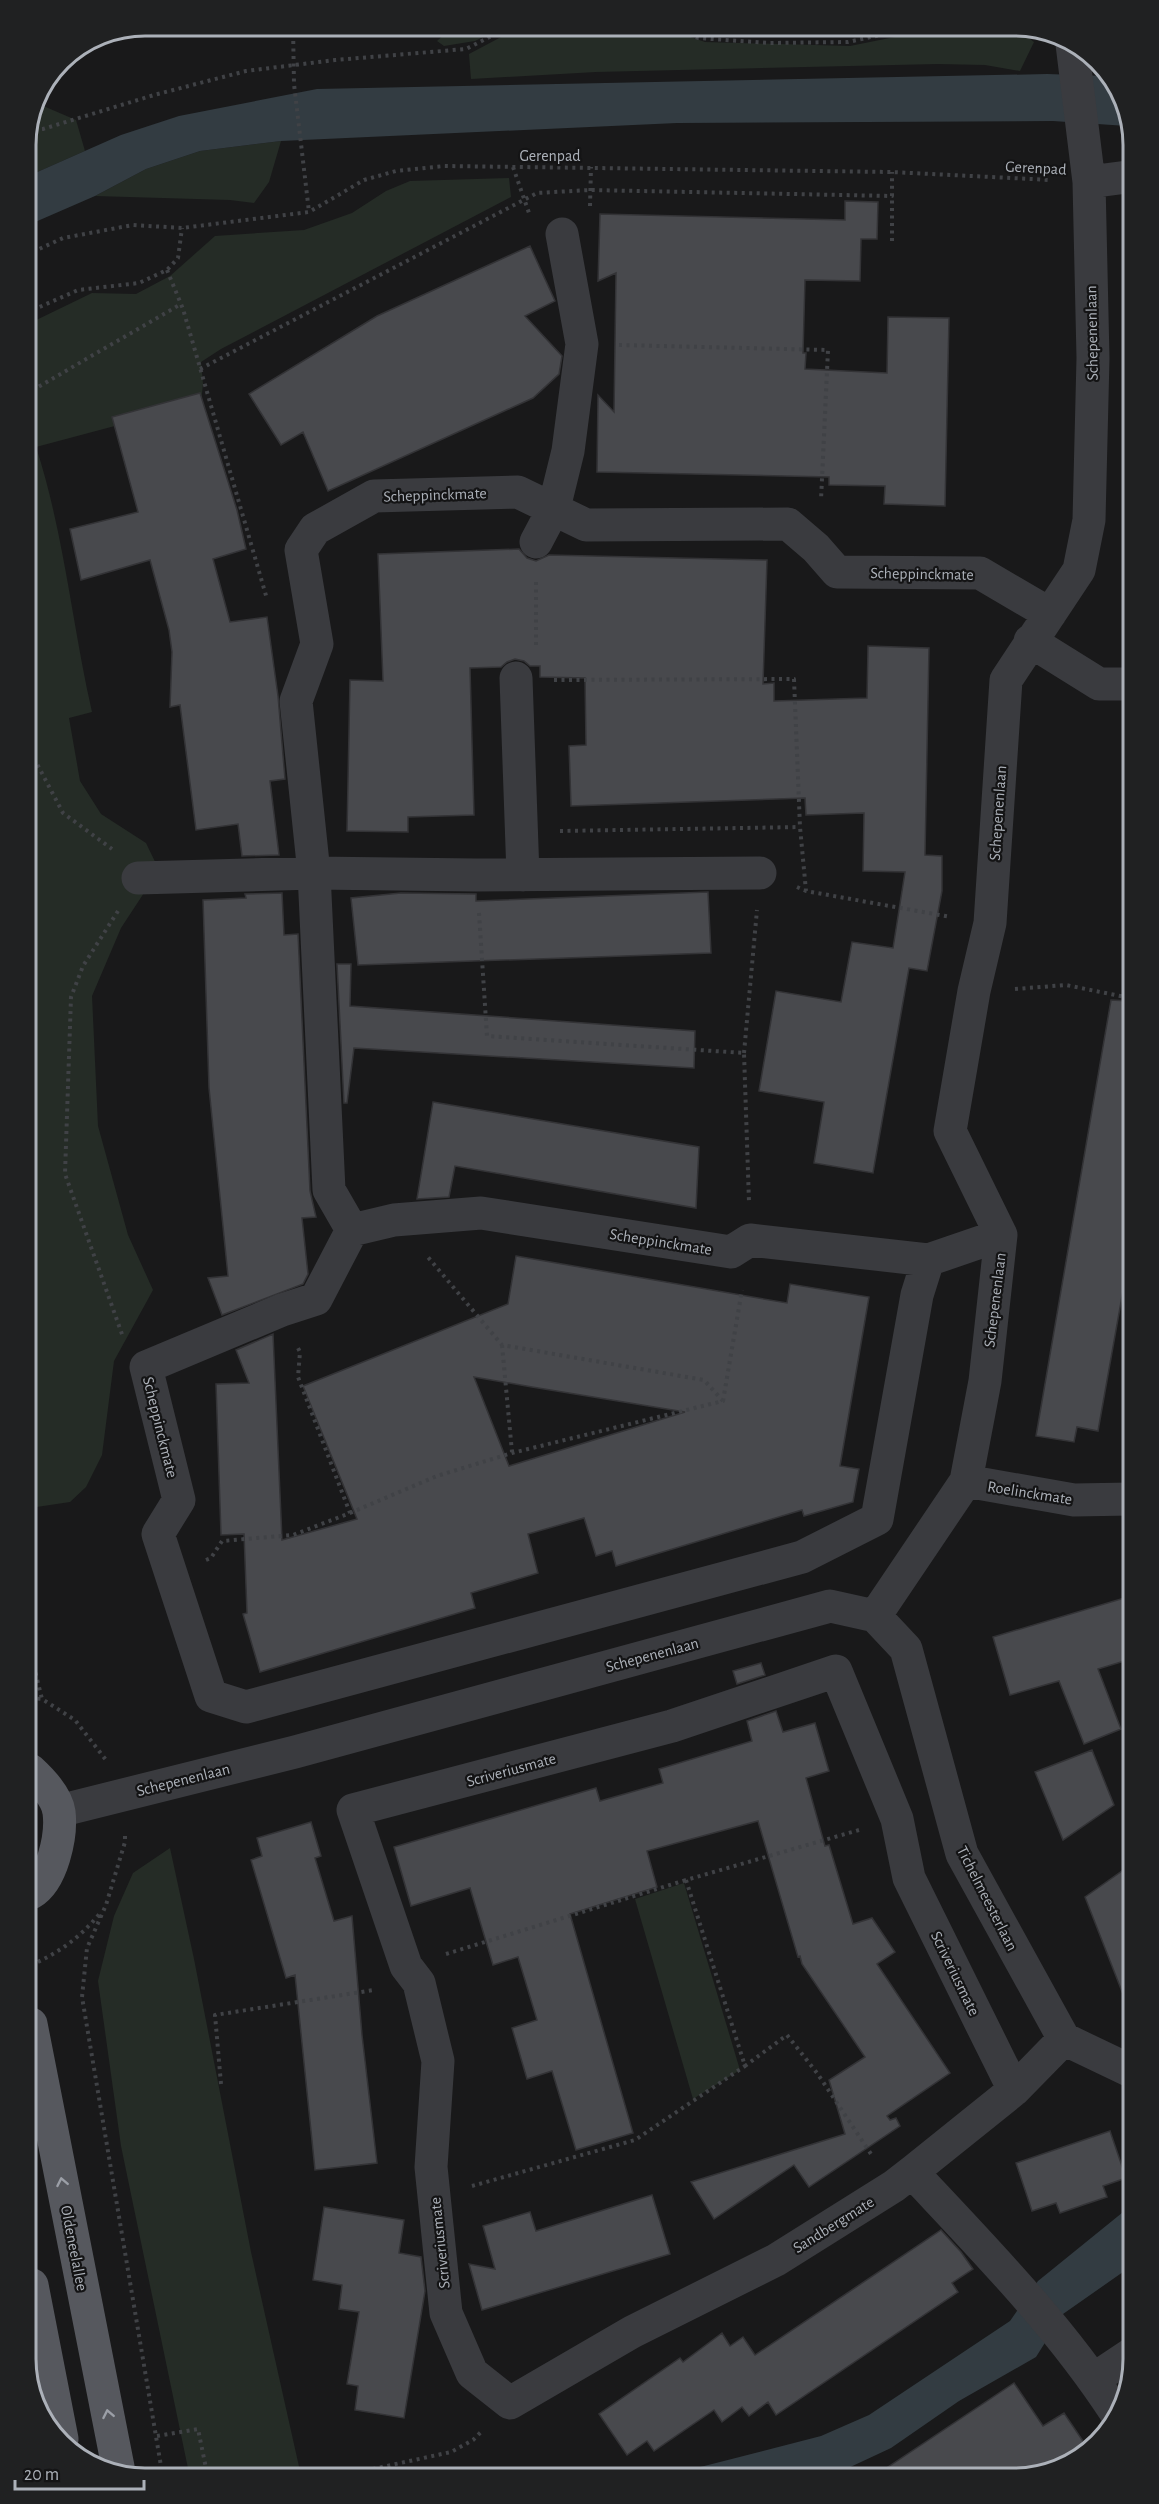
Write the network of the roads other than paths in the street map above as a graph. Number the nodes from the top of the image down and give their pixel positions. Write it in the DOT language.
graph roads {
  1 [pos="1073,53"];
  2 [pos="1123,178"];
  3 [pos="1089,183"];
  4 [pos="562,234"];
  5 [pos="554,508"];
  6 [pos="537,542"];
  7 [pos="1050,614"];
  8 [pos="1030,640"];
  9 [pos="532,679"];
  10 [pos="1123,684"];
  11 [pos="314,873"];
  12 [pos="760,873"];
  13 [pos="523,875"];
  14 [pos="138,878"];
  15 [pos="352,1230"];
  16 [pos="1001,1235"];
  17 [pos="928,1260"];
  18 [pos="966,1481"];
  19 [pos="1123,1499"];
  20 [pos="875,1616"];
  21 [pos="36,1776"];
  22 [pos="59,1811"];
  23 [pos="36,1890"];
  24 [pos="1064,2038"];
  25 [pos="36,2049"];
  26 [pos="1123,2067"];
  27 [pos="1014,2090"];
  28 [pos="903,2179"];
  29 [pos="36,2306"];
  30 [pos="1123,2361"];
  31 [pos="1094,2379"];
  32 [pos="510,2403"];
  33 [pos="1112,2406"];
  34 [pos="60,2427"];
  35 [pos="117,2464"];
  1 -- 3 [label="street, Schepenenlaan"];
  2 -- 3 [label="street"];
  3 -- 7 [label="street, Schepenenlaan"];
  4 -- 5 [label="street"];
  5 -- 6 [label="street"];
  5 -- 7 [label="street, Scheppinckmate"];
  5 -- 11 [label="street, Scheppinckmate"];
  7 -- 8 [label="street, Schepenenlaan"];
  8 -- 10 [label="street"];
  8 -- 16 [label="street, Schepenenlaan"];
  9 -- 13 [label="street"];
  11 -- 13 [label="street"];
  11 -- 14 [label="street"];
  11 -- 15 [label="street, Scheppinckmate"];
  12 -- 13 [label="street"];
  15 -- 17 [label="street, Scheppinckmate"];
  15 -- 17 [label="street, Scheppinckmate"];
  16 -- 17 [label="street, Scheppinckmate"];
  16 -- 18 [label="street, Schepenenlaan"];
  18 -- 19 [label="street, Roelinckmate"];
  18 -- 20 [label="street, Schepenenlaan"];
  20 -- 22 [label="street, Schepenenlaan"];
  20 -- 24 [label="street, Tichelmeesterlaan"];
  21 -- 22 [label="main road"];
  22 -- 23 [label="main road"];
  24 -- 26 [label="street"];
  24 -- 27 [label="street"];
  35 -- 25 [label="main road, Oldeneelallee, one-way"];
  27 -- 28 [label="street"];
  27 -- 32 [label="street, Scriveriusmate"];
  28 -- 31 [label="street"];
  28 -- 32 [label="street, Sandbergmate"];
  29 -- 34 [label="main road"];
  30 -- 31 [label="street"];
  31 -- 33 [label="street"];
}
